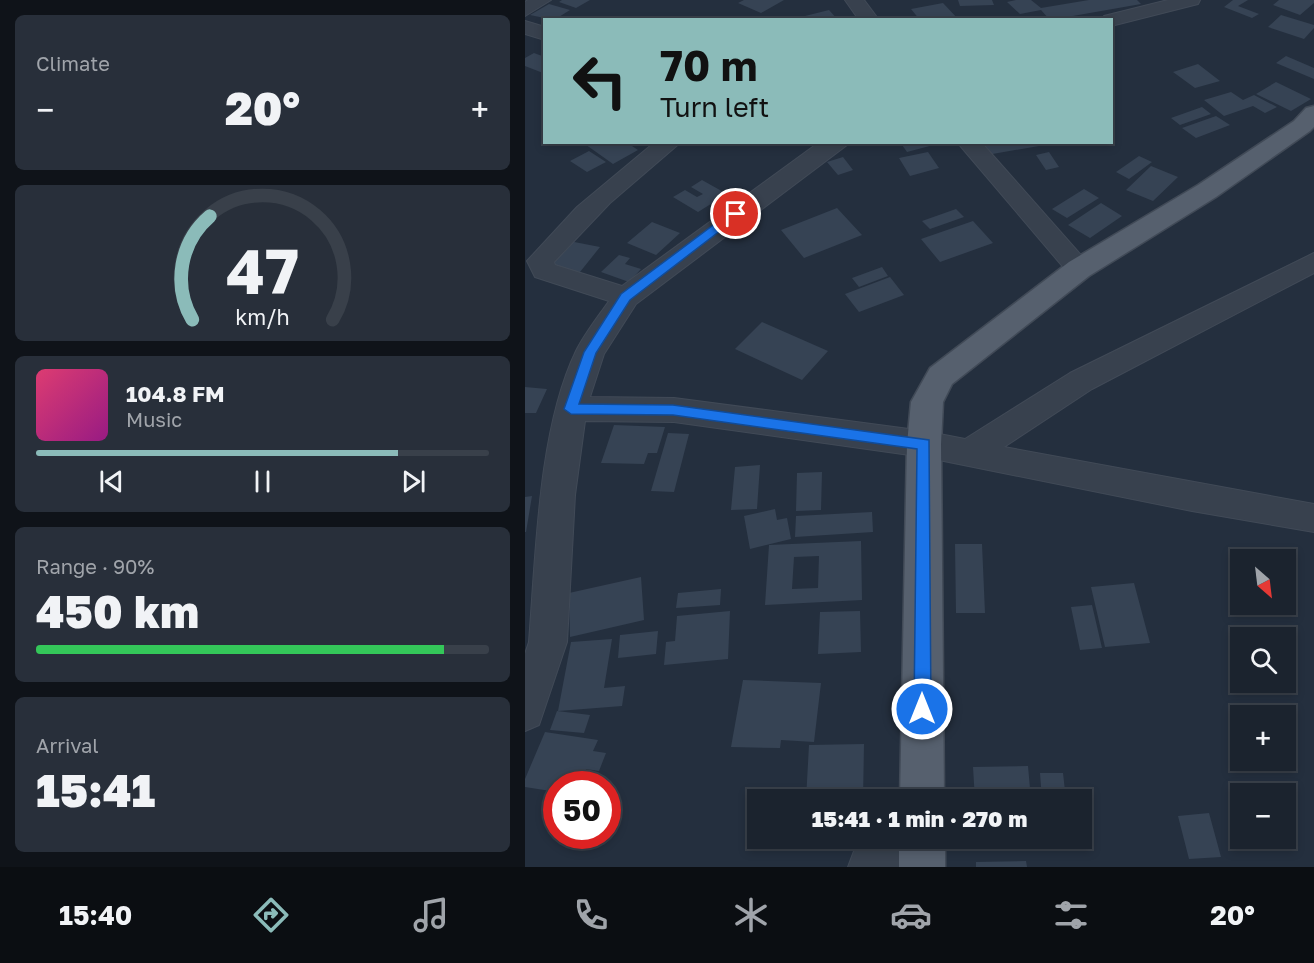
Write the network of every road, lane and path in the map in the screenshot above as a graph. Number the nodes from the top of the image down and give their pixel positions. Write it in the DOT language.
graph roads {
  1 [pos="541,0"];
  2 [pos="854,0"];
  3 [pos="1191,0"];
  4 [pos="525,10"];
  5 [pos="868,18"];
  6 [pos="1113,20"];
  7 [pos="525,27"];
  8 [pos="543,33"];
  9 [pos="1314,113"];
  10 [pos="668,144"];
  11 [pos="836,144"];
  12 [pos="970,144"];
  13 [pos="1314,262"];
  14 [pos="1079,269"];
  15 [pos="626,297"];
  16 [pos="571,409"];
  17 [pos="924,444"];
  18 [pos="969,453"];
  19 [pos="1314,518"];
  20 [pos="536,646"];
  21 [pos="525,711"];
  22 [pos="922,789"];
  23 [pos="922,852"];
  24 [pos="870,867"];
  1 -- 4 [label="street"];
  2 -- 5 [label="street"];
  3 -- 6 [label="street"];
  7 -- 8 [label="street"];
  9 -- 14 [label="main road"];
  10 -- 15 [label="street"];
  11 -- 15 [label="street"];
  12 -- 14 [label="street"];
  13 -- 18 [label="street"];
  14 -- 17 [label="main road"];
  15 -- 16 [label="street"];
  16 -- 17 [label="street"];
  16 -- 20 [label="street"];
  17 -- 18 [label="street"];
  17 -- 22 [label="main road"];
  18 -- 19 [label="street"];
  20 -- 21 [label="street"];
  23 -- 24 [label="street"];
}
